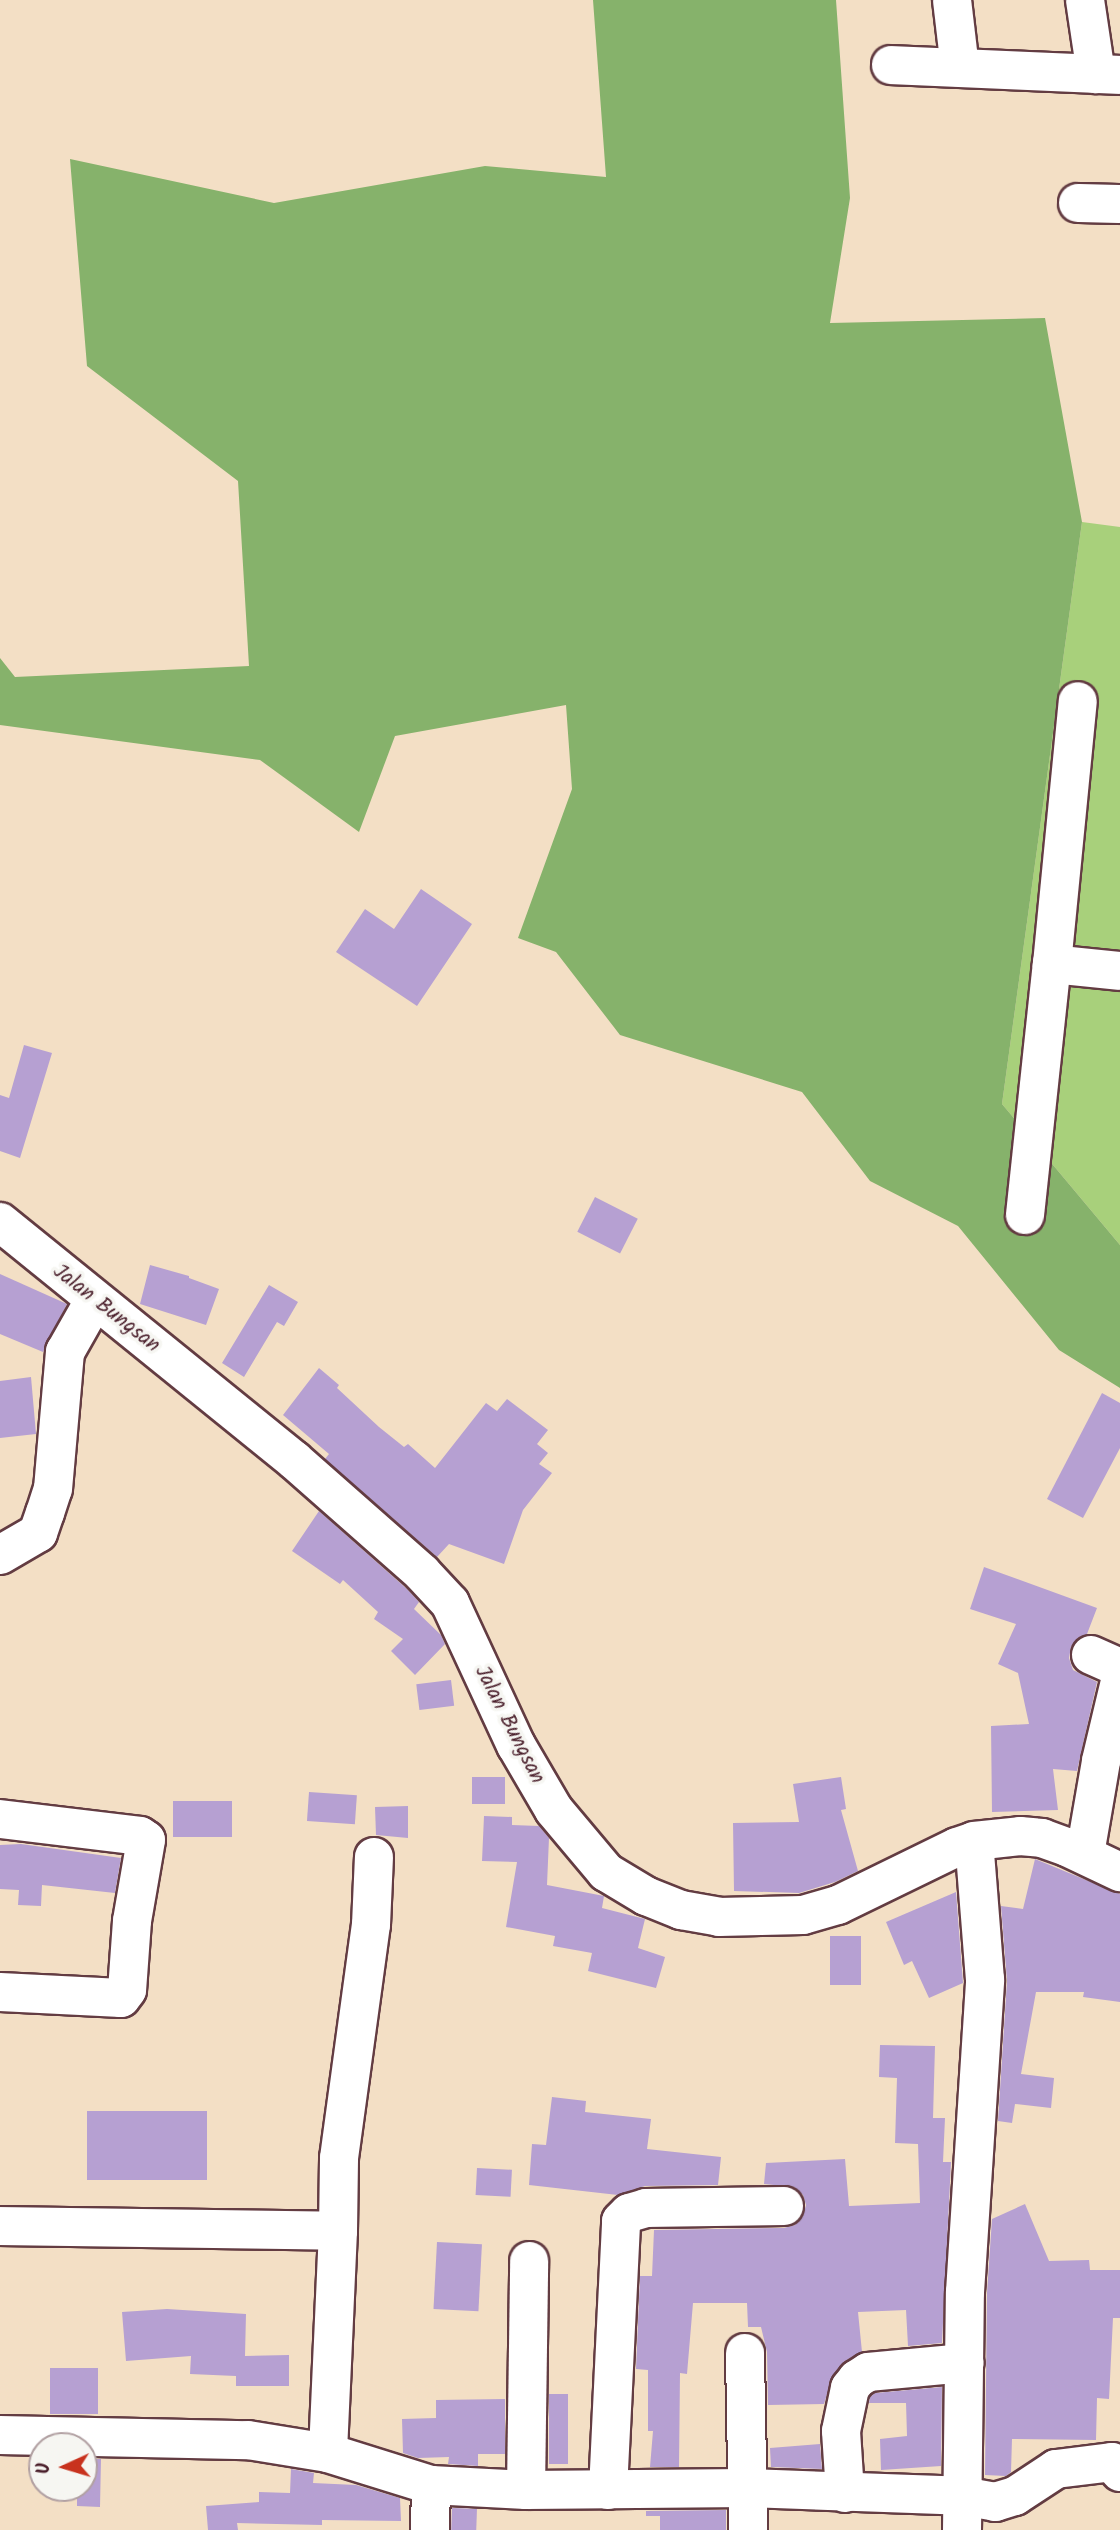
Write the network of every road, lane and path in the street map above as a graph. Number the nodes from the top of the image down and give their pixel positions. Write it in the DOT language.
graph roads {
  1 [pos="952,0"];
  2 [pos="1085,0"];
  3 [pos="891,65"];
  4 [pos="960,68"];
  5 [pos="1108,75"];
  6 [pos="1078,203"];
  7 [pos="1120,204"];
  8 [pos="1078,701"];
  9 [pos="1052,964"];
  10 [pos="1120,971"];
  11 [pos="1025,1215"];
  12 [pos="3,1230"];
  13 [pos="94,1300"];
  14 [pos="0,1555"];
  15 [pos="1120,1681"];
  16 [pos="0,1819"];
  17 [pos="974,1841"];
  18 [pos="1085,1854"];
  19 [pos="374,1857"];
  20 [pos="1120,1872"];
  21 [pos="0,1992"];
  22 [pos="784,2206"];
  23 [pos="0,2227"];
  24 [pos="338,2231"];
  25 [pos="529,2261"];
  26 [pos="745,2353"];
  27 [pos="965,2363"];
  28 [pos="0,2435"];
  29 [pos="328,2453"];
  30 [pos="1117,2461"];
  31 [pos="431,2485"];
  32 [pos="748,2488"];
  33 [pos="526,2490"];
  34 [pos="608,2490"];
  35 [pos="845,2493"];
  36 [pos="962,2513"];
  37 [pos="430,2530"];
  38 [pos="748,2530"];
  1 -- 4 [label="street"];
  2 -- 5 [label="street"];
  3 -- 4 [label="street"];
  4 -- 5 [label="street"];
  6 -- 7 [label="street"];
  8 -- 9 [label="street"];
  9 -- 10 [label="street"];
  9 -- 11 [label="street"];
  12 -- 13 [label="street, Jalan Bungsan"];
  13 -- 14 [label="street"];
  13 -- 17 [label="street, Jalan Bungsan"];
  15 -- 18 [label="street"];
  16 -- 21 [label="street"];
  17 -- 18 [label="street, Jalan Bungsan"];
  17 -- 27 [label="street"];
  18 -- 20 [label="street, Jalan Bungsan"];
  19 -- 24 [label="street"];
  22 -- 34 [label="street"];
  23 -- 24 [label="street"];
  24 -- 29 [label="street"];
  25 -- 33 [label="street"];
  26 -- 32 [label="street"];
  27 -- 35 [label="street"];
  27 -- 36 [label="street"];
  28 -- 29 [label="street"];
  29 -- 31 [label="street"];
  30 -- 36 [label="street"];
  31 -- 33 [label="street"];
  31 -- 37 [label="street"];
  32 -- 34 [label="street"];
  32 -- 35 [label="street"];
  32 -- 38 [label="street"];
  33 -- 34 [label="street"];
  35 -- 36 [label="street"];
}
